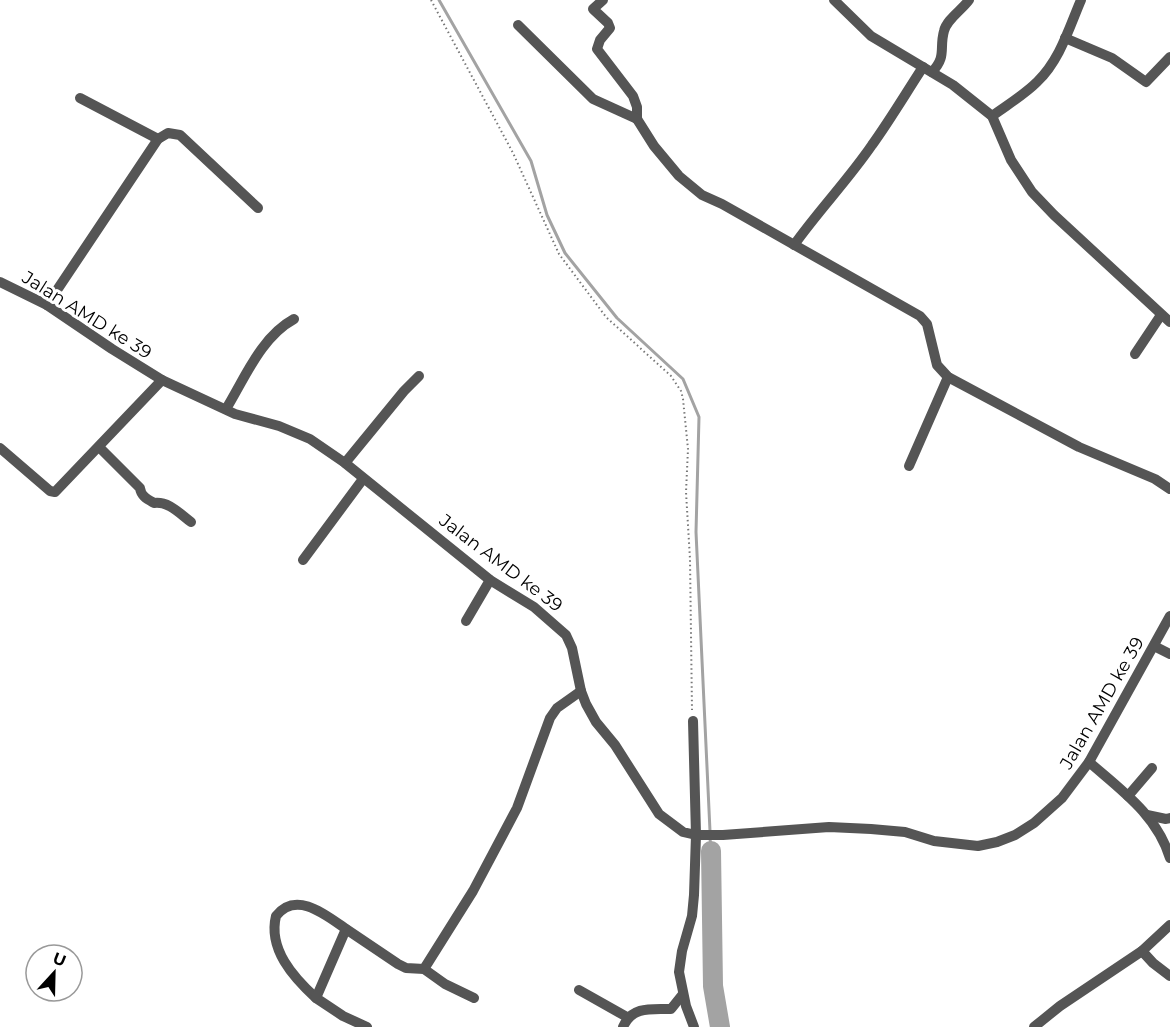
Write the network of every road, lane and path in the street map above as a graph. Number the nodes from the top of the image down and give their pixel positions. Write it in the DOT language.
graph roads {
  1 [pos="431,0"];
  2 [pos="603,0"];
  3 [pos="834,0"];
  4 [pos="969,0"];
  5 [pos="1081,0"];
  6 [pos="518,25"];
  7 [pos="1065,38"];
  8 [pos="1170,57"];
  9 [pos="927,69"];
  10 [pos="80,98"];
  11 [pos="992,116"];
  12 [pos="637,119"];
  13 [pos="158,139"];
  14 [pos="258,208"];
  15 [pos="794,244"];
  16 [pos="0,282"];
  17 [pos="46,305"];
  18 [pos="1166,318"];
  19 [pos="294,319"];
  20 [pos="1135,354"];
  21 [pos="419,375"];
  22 [pos="948,377"];
  23 [pos="162,380"];
  24 [pos="226,409"];
  25 [pos="99,447"];
  26 [pos="0,448"];
  27 [pos="345,463"];
  28 [pos="909,466"];
  29 [pos="363,479"];
  30 [pos="1170,489"];
  31 [pos="191,522"];
  32 [pos="303,560"];
  33 [pos="490,580"];
  34 [pos="1170,616"];
  35 [pos="466,621"];
  36 [pos="1154,646"];
  37 [pos="1170,654"];
  38 [pos="581,691"];
  39 [pos="693,721"];
  40 [pos="1089,762"];
  41 [pos="1152,768"];
  42 [pos="1128,796"];
  43 [pos="1147,815"];
  44 [pos="1170,818"];
  45 [pos="696,835"];
  46 [pos="1170,858"];
  47 [pos="1170,926"];
  48 [pos="346,929"];
  49 [pos="1142,951"];
  50 [pos="424,969"];
  51 [pos="1170,976"];
  52 [pos="579,990"];
  53 [pos="682,994"];
  54 [pos="316,998"];
  55 [pos="474,998"];
  56 [pos="625,1022"];
  57 [pos="367,1027"];
  58 [pos="694,1027"];
  59 [pos="1034,1027"];
  1 -- 39 [label="path"];
  2 -- 12 [label="street"];
  3 -- 9 [label="street"];
  4 -- 9 [label="street"];
  5 -- 7 [label="street"];
  6 -- 12 [label="street"];
  7 -- 8 [label="street"];
  7 -- 11 [label="street"];
  9 -- 11 [label="street"];
  9 -- 15 [label="street"];
  10 -- 13 [label="street"];
  11 -- 18 [label="street"];
  12 -- 15 [label="street"];
  13 -- 14 [label="street"];
  13 -- 17 [label="street"];
  15 -- 22 [label="street"];
  16 -- 17 [label="street, Jalan AMD ke 39"];
  17 -- 23 [label="street, Jalan AMD ke 39"];
  18 -- 20 [label="street"];
  19 -- 24 [label="street"];
  21 -- 27 [label="street"];
  22 -- 28 [label="street"];
  22 -- 30 [label="street"];
  23 -- 24 [label="street, Jalan AMD ke 39"];
  23 -- 25 [label="street"];
  24 -- 27 [label="street, Jalan AMD ke 39"];
  25 -- 26 [label="street"];
  25 -- 31 [label="street"];
  27 -- 29 [label="street, Jalan AMD ke 39"];
  29 -- 32 [label="street"];
  29 -- 33 [label="street, Jalan AMD ke 39"];
  33 -- 35 [label="street"];
  33 -- 38 [label="street, Jalan AMD ke 39"];
  34 -- 36 [label="street, Jalan AMD ke 39"];
  36 -- 37 [label="street"];
  36 -- 40 [label="street, Jalan AMD ke 39"];
  38 -- 45 [label="street, Jalan AMD ke 39"];
  38 -- 50 [label="street"];
  39 -- 45 [label="street"];
  40 -- 42 [label="street"];
  40 -- 45 [label="street, Jalan AMD ke 39"];
  41 -- 42 [label="street"];
  42 -- 43 [label="street"];
  43 -- 44 [label="street"];
  43 -- 46 [label="street"];
  45 -- 53 [label="street"];
  47 -- 49 [label="street"];
  48 -- 50 [label="street"];
  48 -- 54 [label="street"];
  48 -- 54 [label="street"];
  49 -- 51 [label="street"];
  49 -- 59 [label="street"];
  50 -- 55 [label="street"];
  52 -- 56 [label="street"];
  53 -- 56 [label="street"];
  53 -- 58 [label="street"];
  54 -- 57 [label="street"];
}
